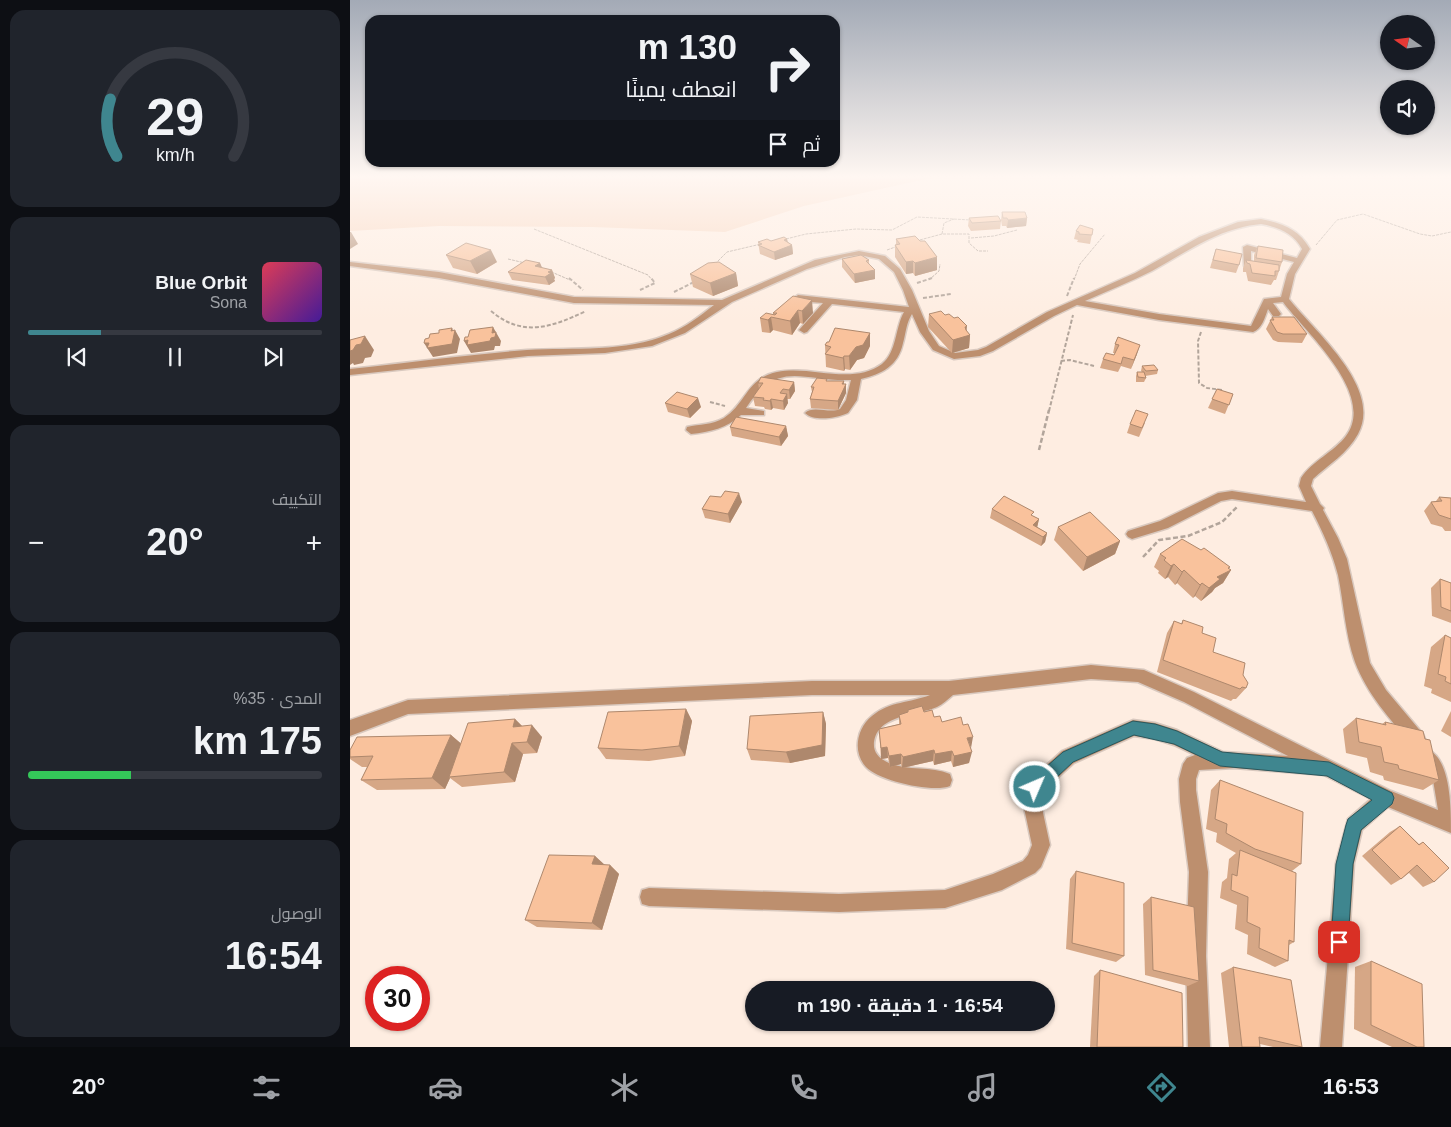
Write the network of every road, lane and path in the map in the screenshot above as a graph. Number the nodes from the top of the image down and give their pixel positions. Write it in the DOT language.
graph roads {
  1 [pos="905,224"];
  2 [pos="944,224"];
  3 [pos="1242,224"];
  4 [pos="1270,224"];
  5 [pos="1334,224"];
  6 [pos="1391,224"];
  7 [pos="534,229"];
  8 [pos="1017,230"];
  9 [pos="1451,232"];
  10 [pos="942,234"];
  11 [pos="1105,234"];
  12 [pos="971,238"];
  13 [pos="781,240"];
  14 [pos="910,242"];
  15 [pos="762,244"];
  16 [pos="904,244"];
  17 [pos="1306,249"];
  18 [pos="988,251"];
  19 [pos="877,255"];
  20 [pos="508,259"];
  21 [pos="1298,261"];
  22 [pos="350,264"];
  23 [pos="940,264"];
  24 [pos="1248,264"];
  25 [pos="530,265"];
  26 [pos="538,266"];
  27 [pos="711,268"];
  28 [pos="696,281"];
  29 [pos="906,284"];
  30 [pos="640,290"];
  31 [pos="672,292"];
  32 [pos="951,294"];
  33 [pos="1286,299"];
  34 [pos="583,301"];
  35 [pos="1267,301"];
  36 [pos="608,302"];
  37 [pos="796,302"];
  38 [pos="723,304"];
  39 [pos="1073,304"];
  40 [pos="826,306"];
  41 [pos="912,306"];
  42 [pos="491,311"];
  43 [pos="1276,314"];
  44 [pos="1206,324"];
  45 [pos="804,330"];
  46 [pos="1061,361"];
  47 [pos="1094,366"];
  48 [pos="350,372"];
  49 [pos="856,378"];
  50 [pos="1223,390"];
  51 [pos="738,411"];
  52 [pos="760,413"];
  53 [pos="810,413"];
  54 [pos="691,430"];
  55 [pos="1039,450"];
  56 [pos="1247,496"];
  57 [pos="1318,508"];
  58 [pos="1132,534"];
  59 [pos="1143,557"];
  60 [pos="949,688"];
  61 [pos="350,728"];
  62 [pos="1220,759"];
  63 [pos="1329,769"];
  64 [pos="944,780"];
  65 [pos="1386,798"];
  66 [pos="1450,824"];
  67 [pos="649,897"];
  68 [pos="1199,1047"];
  69 [pos="1331,1047"];
  1 -- 13 [label="path"];
  2 -- 10 [label="path"];
  3 -- 39 [label="street"];
  4 -- 17 [label="street"];
  5 -- 17 [label="path"];
  6 -- 9 [label="path"];
  7 -- 30 [label="path"];
  8 -- 12 [label="path"];
  10 -- 12 [label="path"];
  10 -- 14 [label="path"];
  11 -- 39 [label="path"];
  12 -- 18 [label="path"];
  15 -- 27 [label="path"];
  16 -- 19 [label="path"];
  17 -- 21 [label="street"];
  19 -- 29 [label="street"];
  19 -- 38 [label="street"];
  20 -- 25 [label="path"];
  21 -- 24 [label="street"];
  21 -- 33 [label="street"];
  22 -- 34 [label="street"];
  23 -- 29 [label="path"];
  26 -- 34 [label="path"];
  28 -- 31 [label="path"];
  29 -- 41 [label="street"];
  32 -- 41 [label="path"];
  33 -- 35 [label="street"];
  33 -- 57 [label="street"];
  34 -- 36 [label="street"];
  35 -- 43 [label="street"];
  35 -- 44 [label="street"];
  36 -- 38 [label="street"];
  36 -- 42 [label="path"];
  37 -- 40 [label="street"];
  38 -- 48 [label="street"];
  39 -- 41 [label="street"];
  39 -- 44 [label="street"];
  39 -- 46 [label="path"];
  40 -- 41 [label="street"];
  40 -- 45 [label="street"];
  41 -- 49 [label="street"];
  44 -- 50 [label="path"];
  46 -- 47 [label="path"];
  46 -- 55 [label="path"];
  49 -- 51 [label="street"];
  49 -- 53 [label="street"];
  51 -- 52 [label="street"];
  51 -- 54 [label="street"];
  56 -- 57 [label="street"];
  56 -- 58 [label="street"];
  56 -- 59 [label="path"];
  57 -- 66 [label="street"];
  60 -- 61 [label="street"];
  60 -- 63 [label="street"];
  60 -- 64 [label="street"];
  62 -- 63 [label="street"];
  62 -- 67 [label="street"];
  62 -- 68 [label="street"];
  63 -- 65 [label="street"];
  65 -- 66 [label="street"];
  65 -- 69 [label="street"];
}
